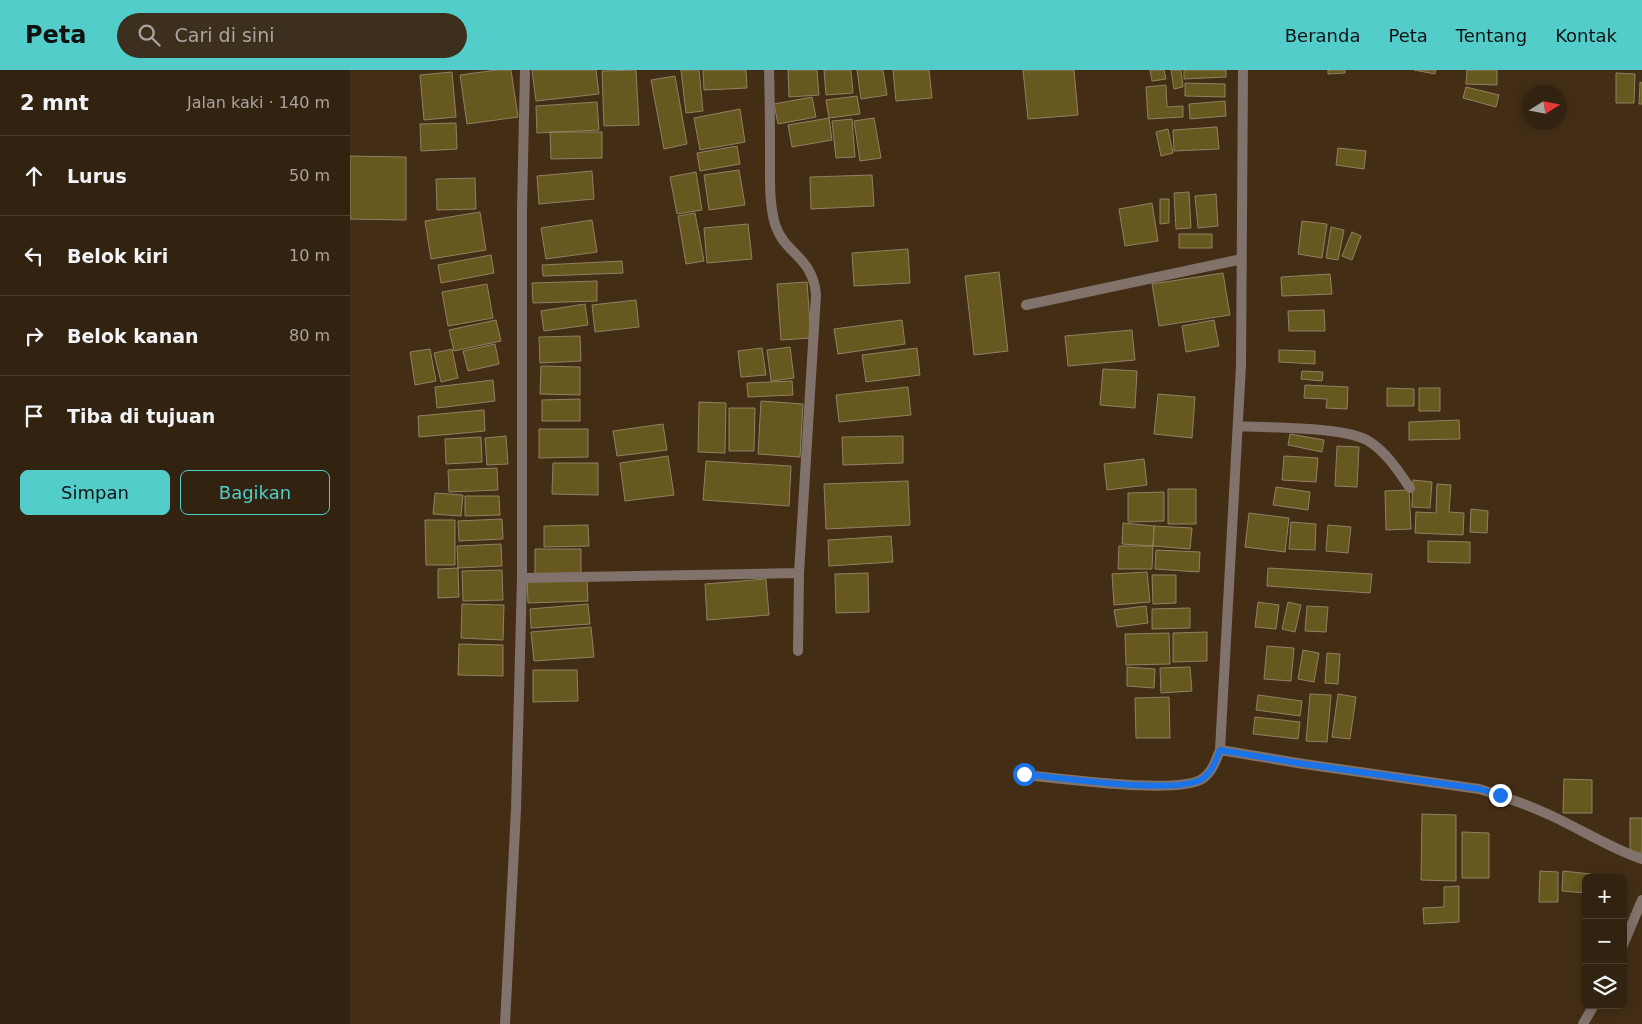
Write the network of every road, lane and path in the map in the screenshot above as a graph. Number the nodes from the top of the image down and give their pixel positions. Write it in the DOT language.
graph roads {
  1 [pos="525,70"];
  2 [pos="770,70"];
  3 [pos="1243,70"];
  4 [pos="1242,259"];
  5 [pos="1026,305"];
  6 [pos="1238,426"];
  7 [pos="1410,488"];
  8 [pos="799,573"];
  9 [pos="522,578"];
  10 [pos="798,650"];
  11 [pos="1220,750"];
  12 [pos="1024,774"];
  13 [pos="1642,859"];
  14 [pos="1642,900"];
  15 [pos="1627,936"];
  16 [pos="1592,1009"];
  17 [pos="505,1024"];
  18 [pos="1584,1024"];
  1 -- 9 [label="street"];
  2 -- 8 [label="street"];
  3 -- 4 [label="street"];
  4 -- 5 [label="street"];
  4 -- 6 [label="street"];
  6 -- 7 [label="street"];
  6 -- 11 [label="street"];
  8 -- 9 [label="street"];
  8 -- 10 [label="street"];
  9 -- 17 [label="street"];
  11 -- 12 [label="street"];
  11 -- 13 [label="street"];
  14 -- 15 [label="street"];
  16 -- 18 [label="street"];
}
